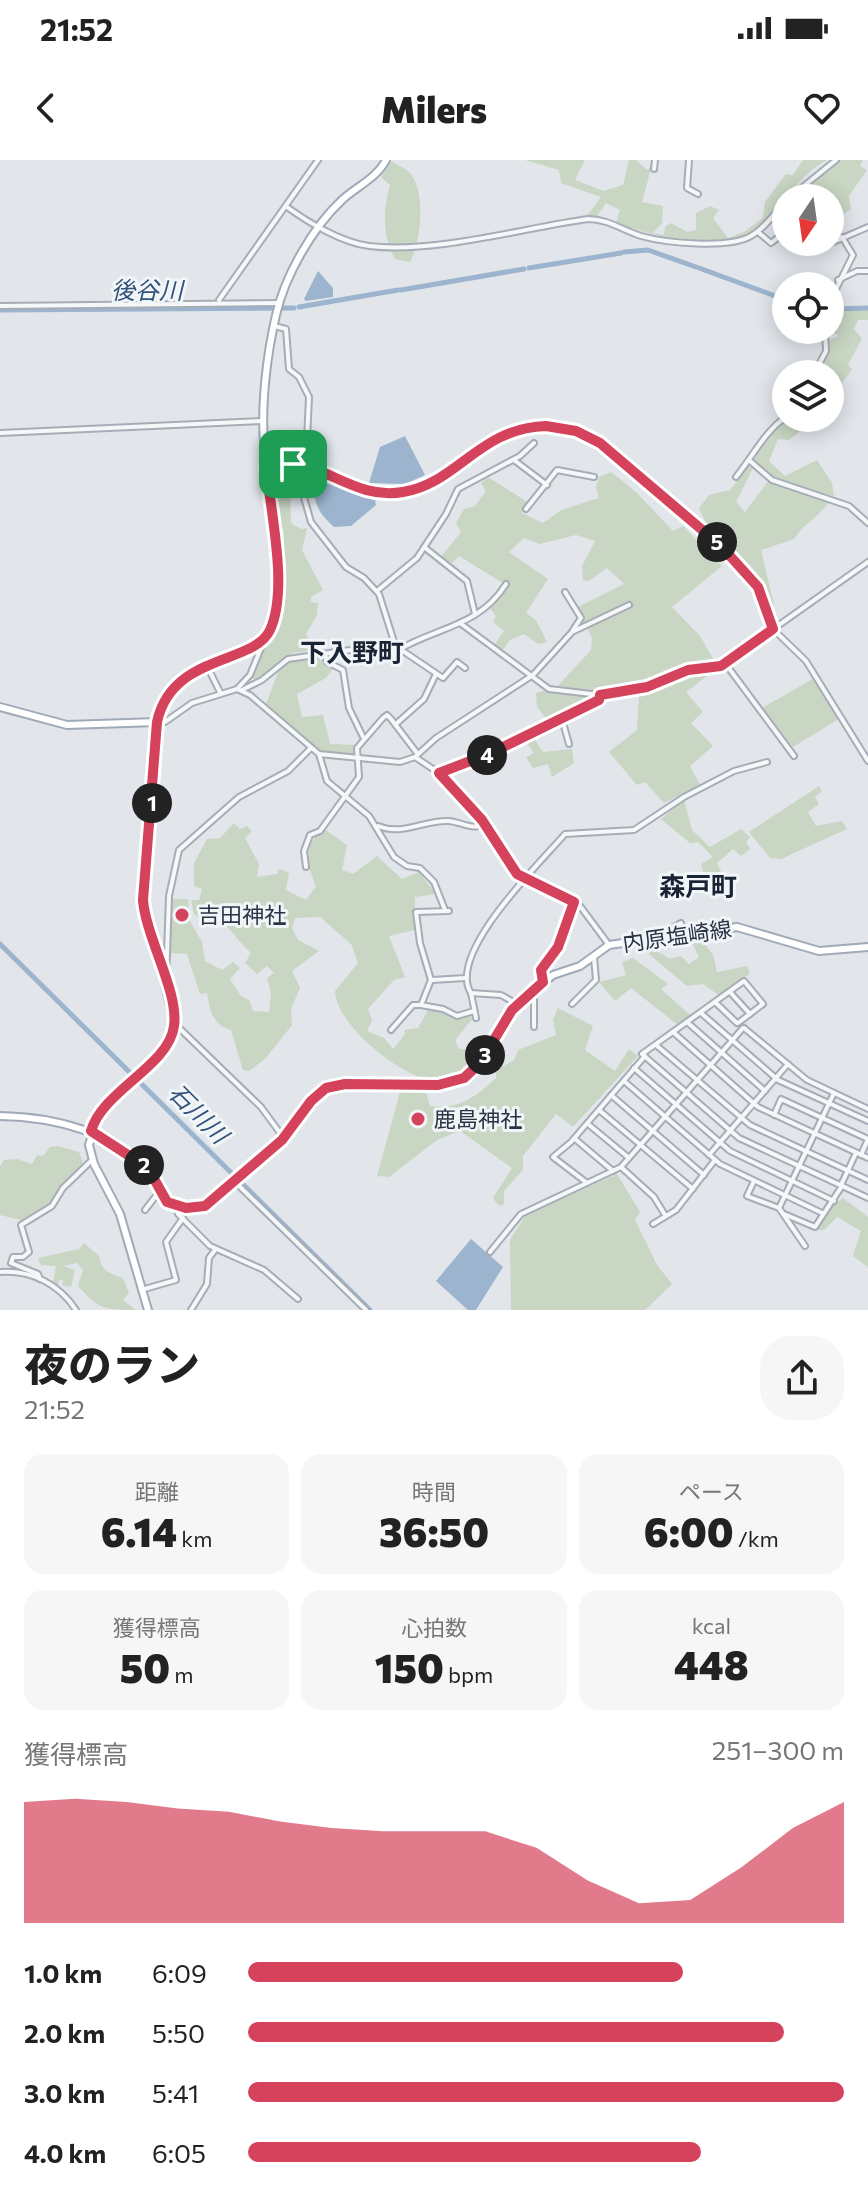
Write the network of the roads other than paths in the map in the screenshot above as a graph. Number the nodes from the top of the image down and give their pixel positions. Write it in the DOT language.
graph roads {
  1 [pos="318,160"];
  2 [pos="386,160"];
  3 [pos="655,160"];
  4 [pos="689,160"];
  5 [pos="836,160"];
  6 [pos="654,169"];
  7 [pos="807,184"];
  8 [pos="698,194"];
  9 [pos="287,207"];
  10 [pos="772,217"];
  11 [pos="868,227"];
  12 [pos="319,228"];
  13 [pos="758,232"];
  14 [pos="844,236"];
  15 [pos="844,240"];
  16 [pos="772,242"];
  17 [pos="868,271"];
  18 [pos="843,272"];
  19 [pos="844,277"];
  20 [pos="219,300"];
  21 [pos="0,306"];
  22 [pos="278,307"];
  23 [pos="274,326"];
  24 [pos="265,421"];
  25 [pos="772,425"];
  26 [pos="0,433"];
  27 [pos="307,440"];
  28 [pos="534,443"];
  29 [pos="513,460"];
  30 [pos="750,461"];
  31 [pos="266,465"];
  32 [pos="308,467"];
  33 [pos="594,477"];
  34 [pos="736,477"];
  35 [pos="547,485"];
  36 [pos="526,509"];
  37 [pos="868,523"];
  38 [pos="424,547"];
  39 [pos="868,562"];
  40 [pos="506,584"];
  41 [pos="377,591"];
  42 [pos="565,592"];
  43 [pos="629,605"];
  44 [pos="475,614"];
  45 [pos="460,623"];
  46 [pos="773,629"];
  47 [pos="572,632"];
  48 [pos="266,636"];
  49 [pos="398,648"];
  50 [pos="325,654"];
  51 [pos="725,663"];
  52 [pos="207,666"];
  53 [pos="465,668"];
  54 [pos="436,674"];
  55 [pos="530,676"];
  56 [pos="239,689"];
  57 [pos="220,692"];
  58 [pos="600,695"];
  59 [pos="0,707"];
  60 [pos="562,719"];
  61 [pos="157,722"];
  62 [pos="396,724"];
  63 [pos="364,739"];
  64 [pos="569,744"];
  65 [pos="311,748"];
  66 [pos="319,754"];
  67 [pos="416,755"];
  68 [pos="794,756"];
  69 [pos="358,758"];
  70 [pos="868,761"];
  71 [pos="767,762"];
  72 [pos="439,773"];
  73 [pos="346,795"];
  74 [pos="376,825"];
  75 [pos="485,825"];
  76 [pos="306,867"];
  77 [pos="526,880"];
  78 [pos="574,902"];
  79 [pos="681,923"];
  80 [pos="658,935"];
  81 [pos="609,945"];
  82 [pos="868,947"];
  83 [pos="595,953"];
  84 [pos="465,978"];
  85 [pos="431,980"];
  86 [pos="543,982"];
  87 [pos="166,983"];
  88 [pos="730,992"];
  89 [pos="471,993"];
  90 [pos="532,996"];
  91 [pos="544,1002"];
  92 [pos="716,1003"];
  93 [pos="517,1004"];
  94 [pos="572,1004"];
  95 [pos="421,1005"];
  96 [pos="474,1011"];
  97 [pos="701,1013"];
  98 [pos="750,1014"];
  99 [pos="476,1018"];
  100 [pos="687,1022"];
  101 [pos="738,1023"];
  102 [pos="175,1024"];
  103 [pos="534,1027"];
  104 [pos="743,1028"];
  105 [pos="391,1030"];
  106 [pos="673,1032"];
  107 [pos="732,1040"];
  108 [pos="655,1044"];
  109 [pos="721,1052"];
  110 [pos="645,1056"];
  111 [pos="788,1064"];
  112 [pos="710,1065"];
  113 [pos="634,1068"];
  114 [pos="776,1078"];
  115 [pos="697,1079"];
  116 [pos="624,1081"];
  117 [pos="765,1091"];
  118 [pos="686,1092"];
  119 [pos="834,1093"];
  120 [pos="611,1095"];
  121 [pos="829,1103"];
  122 [pos="675,1104"];
  123 [pos="753,1104"];
  124 [pos="868,1109"];
  125 [pos="599,1110"];
  126 [pos="774,1115"];
  127 [pos="0,1116"];
  128 [pos="664,1117"];
  129 [pos="741,1118"];
  130 [pos="823,1118"];
  131 [pos="868,1121"];
  132 [pos="588,1124"];
  133 [pos="653,1130"];
  134 [pos="91,1131"];
  135 [pos="730,1131"];
  136 [pos="815,1134"];
  137 [pos="284,1138"];
  138 [pos="575,1139"];
  139 [pos="868,1139"];
  140 [pos="719,1143"];
  141 [pos="640,1145"];
  142 [pos="807,1152"];
  143 [pos="858,1154"];
  144 [pos="709,1155"];
  145 [pos="629,1158"];
  146 [pos="868,1158"];
  147 [pos="92,1160"];
  148 [pos="715,1160"];
  149 [pos="621,1167"];
  150 [pos="800,1167"];
  151 [pos="848,1170"];
  152 [pos="613,1171"];
  153 [pos="704,1175"];
  154 [pos="237,1180"];
  155 [pos="868,1180"];
  156 [pos="754,1181"];
  157 [pos="794,1181"];
  158 [pos="587,1183"];
  159 [pos="841,1186"];
  160 [pos="693,1189"];
  161 [pos="159,1192"];
  162 [pos="787,1196"];
  163 [pos="868,1198"];
  164 [pos="834,1201"];
  165 [pos="177,1206"];
  166 [pos="779,1208"];
  167 [pos="145,1210"];
  168 [pos="822,1213"];
  169 [pos="784,1214"];
  170 [pos="665,1215"];
  171 [pos="183,1218"];
  172 [pos="653,1224"];
  173 [pos="805,1246"];
  174 [pos="215,1250"];
  175 [pos="490,1252"];
  176 [pos="0,1272"];
  177 [pos="40,1279"];
  178 [pos="141,1290"];
  179 [pos="298,1299"];
  180 [pos="76,1310"];
  181 [pos="148,1310"];
  182 [pos="191,1310"];
  183 [pos="366,1310"];
  1 -- 9 [label="street"];
  2 -- 12 [label="main road"];
  3 -- 6 [label="street"];
  4 -- 8 [label="street"];
  5 -- 7 [label="street"];
  9 -- 12 [label="street"];
  9 -- 20 [label="street"];
  10 -- 13 [label="street"];
  11 -- 14 [label="street"];
  12 -- 13 [label="street"];
  12 -- 22 [label="main road"];
  13 -- 16 [label="street"];
  15 -- 18 [label="street"];
  17 -- 19 [label="street"];
  21 -- 22 [label="street"];
  22 -- 23 [label="main road"];
  23 -- 24 [label="main road"];
  23 -- 27 [label="street"];
  24 -- 26 [label="street"];
  24 -- 31 [label="main road"];
  25 -- 30 [label="street"];
  28 -- 29 [label="street"];
  29 -- 35 [label="street"];
  29 -- 38 [label="street"];
  30 -- 34 [label="street"];
  30 -- 37 [label="street"];
  31 -- 32 [label="street"];
  31 -- 48 [label="main road"];
  32 -- 41 [label="street"];
  32 -- 46 [label="street"];
  33 -- 35 [label="street"];
  35 -- 36 [label="street"];
  38 -- 41 [label="street"];
  38 -- 44 [label="street"];
  39 -- 46 [label="street"];
  40 -- 44 [label="street"];
  41 -- 49 [label="street"];
  42 -- 47 [label="street"];
  43 -- 47 [label="street"];
  44 -- 45 [label="street"];
  45 -- 49 [label="street"];
  45 -- 55 [label="street"];
  46 -- 51 [label="street"];
  46 -- 70 [label="street"];
  47 -- 55 [label="street"];
  48 -- 52 [label="main road"];
  48 -- 56 [label="street"];
  49 -- 50 [label="street"];
  49 -- 54 [label="street"];
  50 -- 56 [label="street"];
  50 -- 63 [label="street"];
  51 -- 58 [label="street"];
  51 -- 68 [label="street"];
  52 -- 57 [label="street"];
  52 -- 61 [label="main road"];
  53 -- 54 [label="street"];
  54 -- 62 [label="street"];
  55 -- 58 [label="street"];
  55 -- 67 [label="street"];
  56 -- 57 [label="street"];
  56 -- 65 [label="street"];
  57 -- 61 [label="street"];
  58 -- 60 [label="street"];
  59 -- 61 [label="main road"];
  60 -- 64 [label="street"];
  60 -- 72 [label="street"];
  61 -- 87 [label="main road"];
  62 -- 63 [label="street"];
  62 -- 67 [label="street"];
  63 -- 69 [label="street"];
  65 -- 66 [label="street"];
  65 -- 87 [label="street"];
  66 -- 69 [label="street"];
  66 -- 73 [label="street"];
  67 -- 69 [label="street"];
  67 -- 72 [label="street"];
  69 -- 73 [label="street"];
  71 -- 77 [label="street"];
  72 -- 75 [label="street"];
  73 -- 74 [label="street"];
  73 -- 76 [label="street"];
  74 -- 75 [label="street"];
  74 -- 85 [label="street"];
  75 -- 77 [label="street"];
  77 -- 78 [label="street"];
  77 -- 84 [label="street"];
  78 -- 81 [label="street"];
  78 -- 86 [label="street"];
  79 -- 80 [label="street"];
  80 -- 81 [label="main road, 内原塩崎線"];
  80 -- 82 [label="main road, 内原塩崎線"];
  81 -- 83 [label="main road, 内原塩崎線"];
  83 -- 86 [label="main road, 内原塩崎線"];
  83 -- 94 [label="street"];
  84 -- 85 [label="street"];
  84 -- 89 [label="street"];
  85 -- 95 [label="street"];
  86 -- 90 [label="main road, 内原塩崎線"];
  87 -- 102 [label="main road"];
  88 -- 92 [label="street"];
  88 -- 98 [label="street"];
  88 -- 98 [label="street"];
  89 -- 93 [label="street"];
  89 -- 96 [label="street"];
  90 -- 91 [label="street"];
  90 -- 93 [label="main road, 内原塩崎線"];
  90 -- 103 [label="street"];
  92 -- 97 [label="street"];
  92 -- 101 [label="street"];
  93 -- 137 [label="main road, 内原塩崎線"];
  95 -- 96 [label="street"];
  95 -- 105 [label="street"];
  96 -- 99 [label="street"];
  97 -- 100 [label="street"];
  97 -- 107 [label="street"];
  98 -- 101 [label="street"];
  100 -- 106 [label="street"];
  100 -- 109 [label="street"];
  101 -- 104 [label="street"];
  102 -- 134 [label="main road"];
  102 -- 137 [label="street"];
  104 -- 107 [label="street"];
  104 -- 111 [label="street"];
  106 -- 108 [label="street"];
  106 -- 112 [label="street"];
  107 -- 109 [label="street"];
  107 -- 114 [label="street"];
  108 -- 110 [label="street"];
  108 -- 115 [label="street"];
  109 -- 112 [label="street"];
  109 -- 117 [label="street"];
  110 -- 113 [label="street"];
  110 -- 118 [label="street"];
  111 -- 114 [label="street"];
  111 -- 119 [label="street"];
  112 -- 115 [label="street"];
  112 -- 123 [label="street"];
  113 -- 116 [label="street"];
  113 -- 122 [label="street"];
  114 -- 117 [label="street"];
  114 -- 121 [label="street"];
  115 -- 118 [label="street"];
  115 -- 129 [label="street"];
  116 -- 120 [label="street"];
  116 -- 128 [label="street"];
  117 -- 123 [label="street"];
  118 -- 122 [label="street"];
  118 -- 135 [label="street"];
  119 -- 121 [label="street"];
  119 -- 124 [label="street"];
  120 -- 125 [label="street"];
  120 -- 133 [label="street"];
  121 -- 130 [label="street"];
  121 -- 131 [label="street"];
  122 -- 128 [label="street"];
  122 -- 140 [label="street"];
  123 -- 126 [label="street"];
  123 -- 129 [label="street"];
  125 -- 132 [label="street"];
  125 -- 141 [label="street"];
  126 -- 130 [label="street"];
  126 -- 136 [label="street"];
  127 -- 134 [label="main road"];
  128 -- 133 [label="street"];
  128 -- 144 [label="street"];
  129 -- 135 [label="street"];
  129 -- 142 [label="street"];
  130 -- 136 [label="street"];
  130 -- 139 [label="street"];
  132 -- 138 [label="street"];
  132 -- 145 [label="street"];
  133 -- 141 [label="street"];
  133 -- 153 [label="street"];
  134 -- 147 [label="main road"];
  134 -- 161 [label="main road"];
  135 -- 140 [label="street"];
  135 -- 150 [label="street"];
  136 -- 142 [label="street"];
  136 -- 143 [label="street"];
  137 -- 154 [label="main road, 内原塩崎線"];
  138 -- 152 [label="street"];
  138 -- 158 [label="street"];
  139 -- 143 [label="street"];
  140 -- 144 [label="street"];
  140 -- 157 [label="street"];
  141 -- 145 [label="street"];
  141 -- 160 [label="street"];
  142 -- 150 [label="street"];
  142 -- 151 [label="street"];
  143 -- 146 [label="street"];
  143 -- 151 [label="street"];
  144 -- 148 [label="street"];
  145 -- 149 [label="street"];
  147 -- 177 [label="street"];
  147 -- 178 [label="main road"];
  148 -- 153 [label="street"];
  148 -- 156 [label="street"];
  149 -- 152 [label="street"];
  149 -- 170 [label="street"];
  150 -- 157 [label="street"];
  150 -- 159 [label="street"];
  151 -- 155 [label="street"];
  151 -- 159 [label="street"];
  152 -- 158 [label="street"];
  153 -- 160 [label="street"];
  154 -- 165 [label="main road, 内原塩崎線"];
  154 -- 183 [label="street"];
  156 -- 162 [label="street"];
  156 -- 166 [label="street"];
  157 -- 162 [label="street"];
  157 -- 164 [label="street"];
  158 -- 175 [label="street"];
  159 -- 163 [label="street"];
  159 -- 164 [label="street"];
  160 -- 170 [label="street"];
  161 -- 165 [label="main road"];
  161 -- 167 [label="street"];
  162 -- 166 [label="street"];
  162 -- 168 [label="street"];
  164 -- 168 [label="street"];
  165 -- 171 [label="street"];
  166 -- 169 [label="street"];
  168 -- 169 [label="street"];
  169 -- 173 [label="street"];
  170 -- 172 [label="street"];
  171 -- 174 [label="street"];
  171 -- 178 [label="street"];
  174 -- 179 [label="street"];
  174 -- 182 [label="street"];
  176 -- 177 [label="street"];
  177 -- 180 [label="street"];
  178 -- 181 [label="main road"];
}
